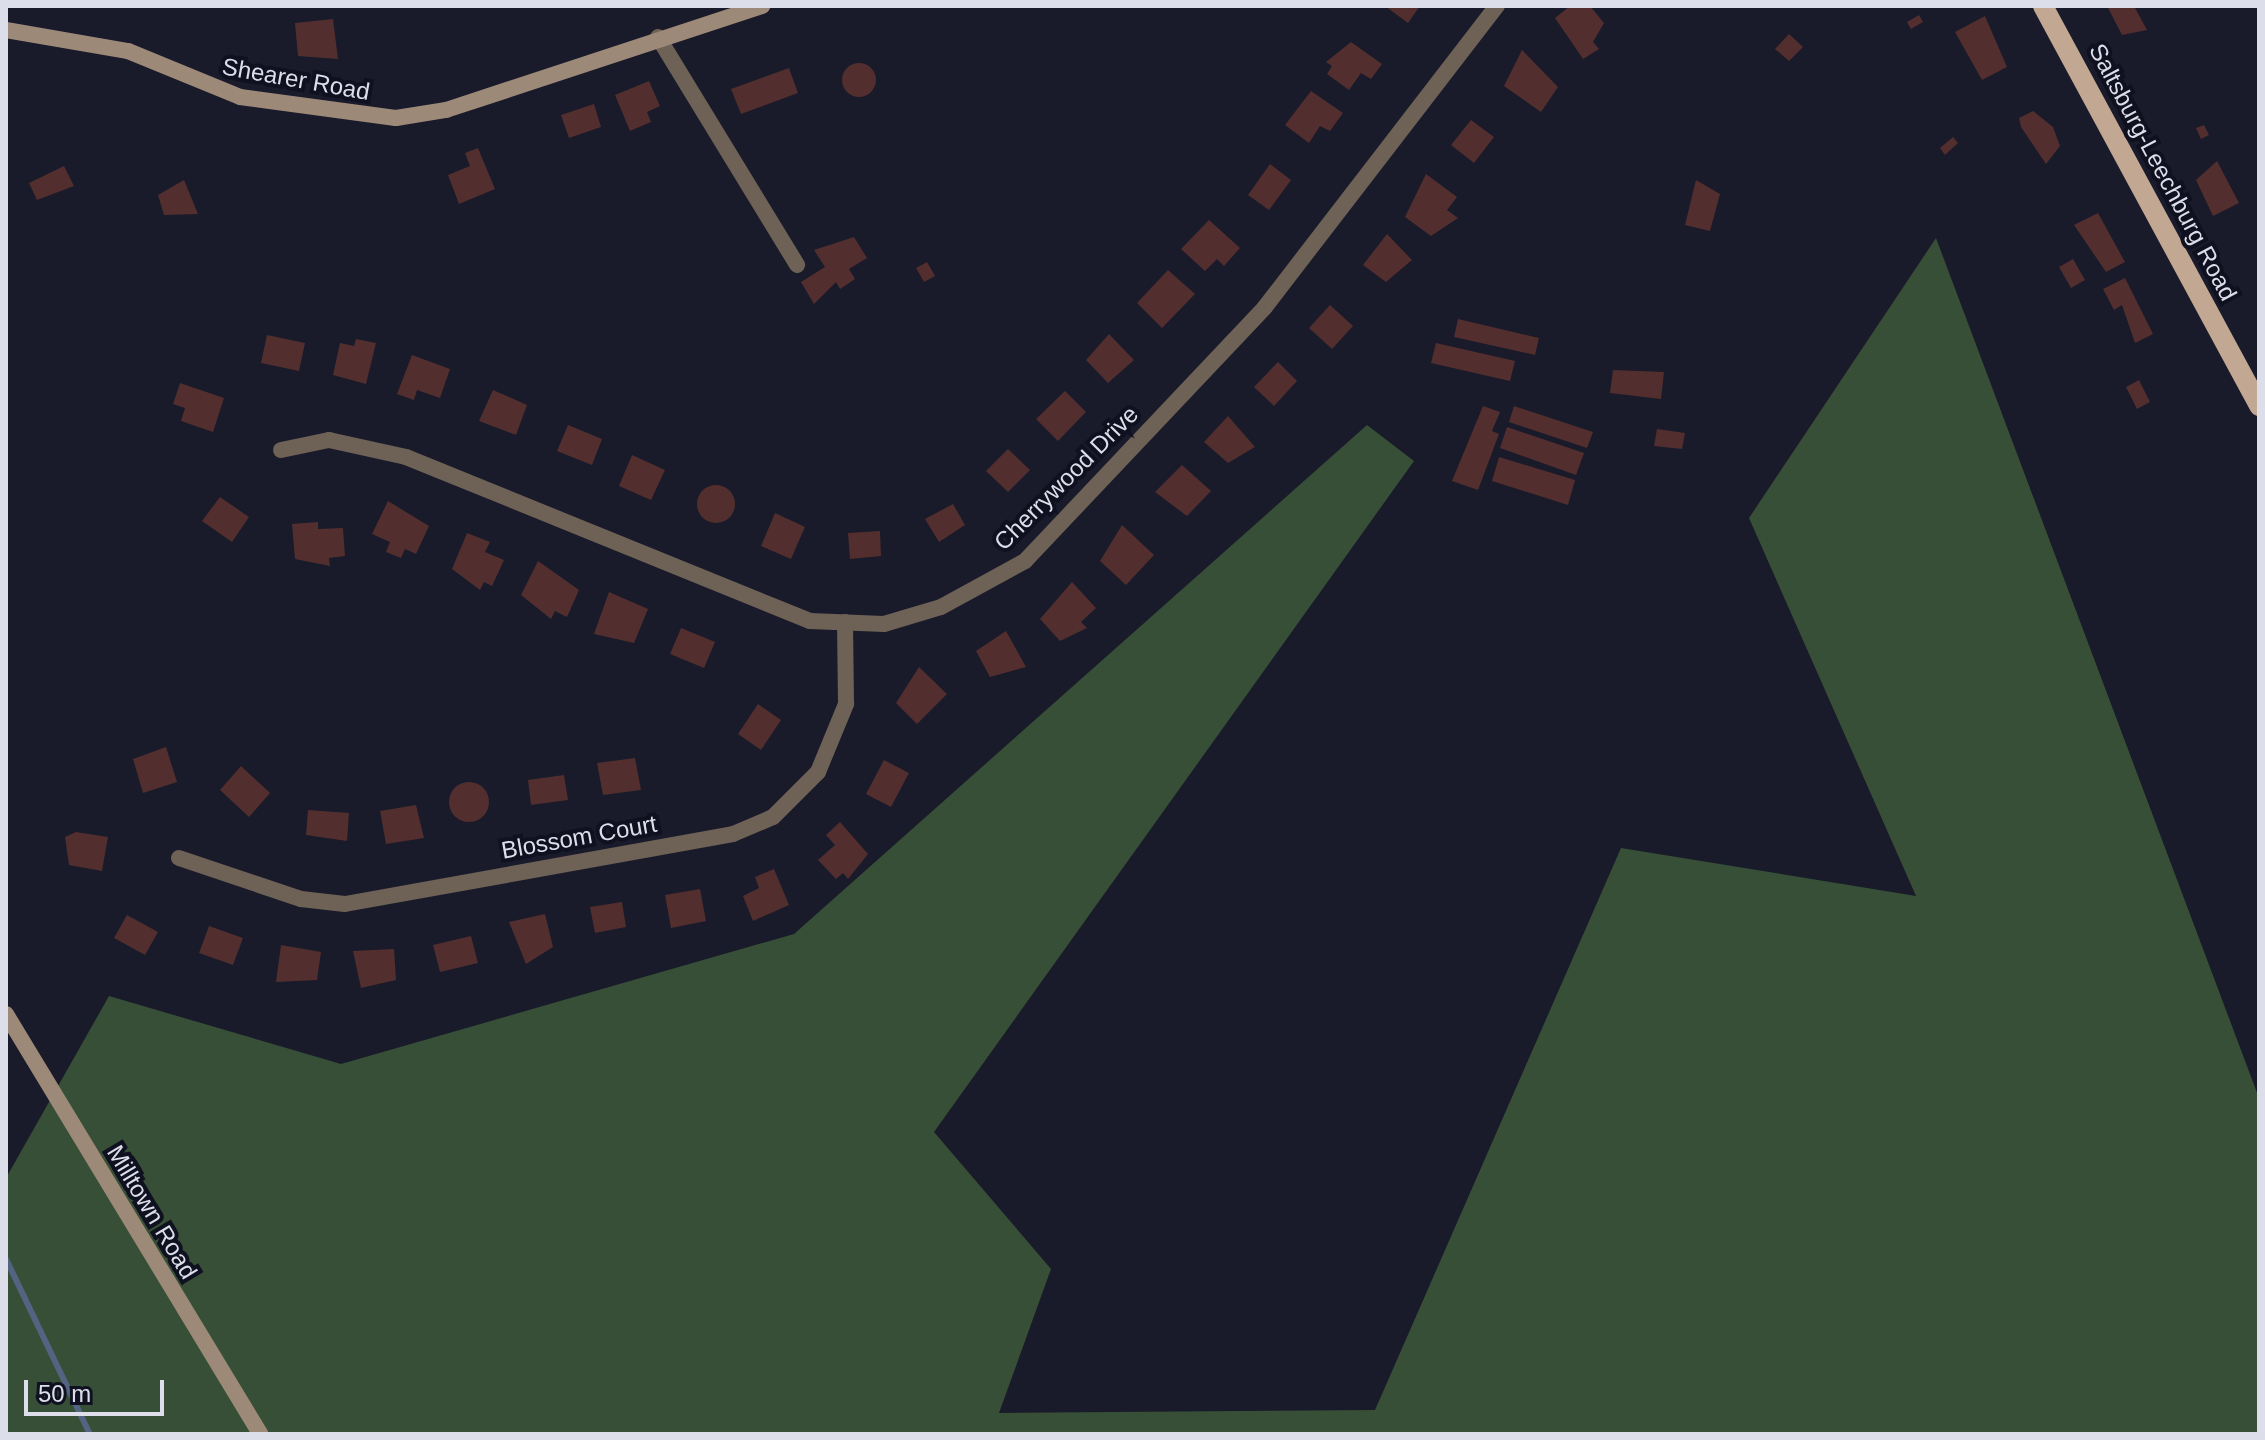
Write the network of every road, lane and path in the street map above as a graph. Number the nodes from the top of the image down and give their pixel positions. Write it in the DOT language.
graph roads {
  1 [pos="762,6"];
  2 [pos="1497,6"];
  3 [pos="2043,6"];
  4 [pos="6,30"];
  5 [pos="658,37"];
  6 [pos="797,265"];
  7 [pos="2259,406"];
  8 [pos="281,450"];
  9 [pos="845,622"];
  10 [pos="179,858"];
  11 [pos="6,1014"];
  12 [pos="260,1434"];
  1 -- 5 [label="street, Shearer Road"];
  2 -- 9 [label="street, Cherrywood Drive"];
  3 -- 7 [label="main road, Saltsburg-Leechburg Road"];
  4 -- 5 [label="street, Shearer Road"];
  5 -- 6 [label="street"];
  8 -- 9 [label="street, Cherrywood Drive"];
  9 -- 10 [label="street, Blossom Court"];
  11 -- 12 [label="street, Milltown Road"];
}
